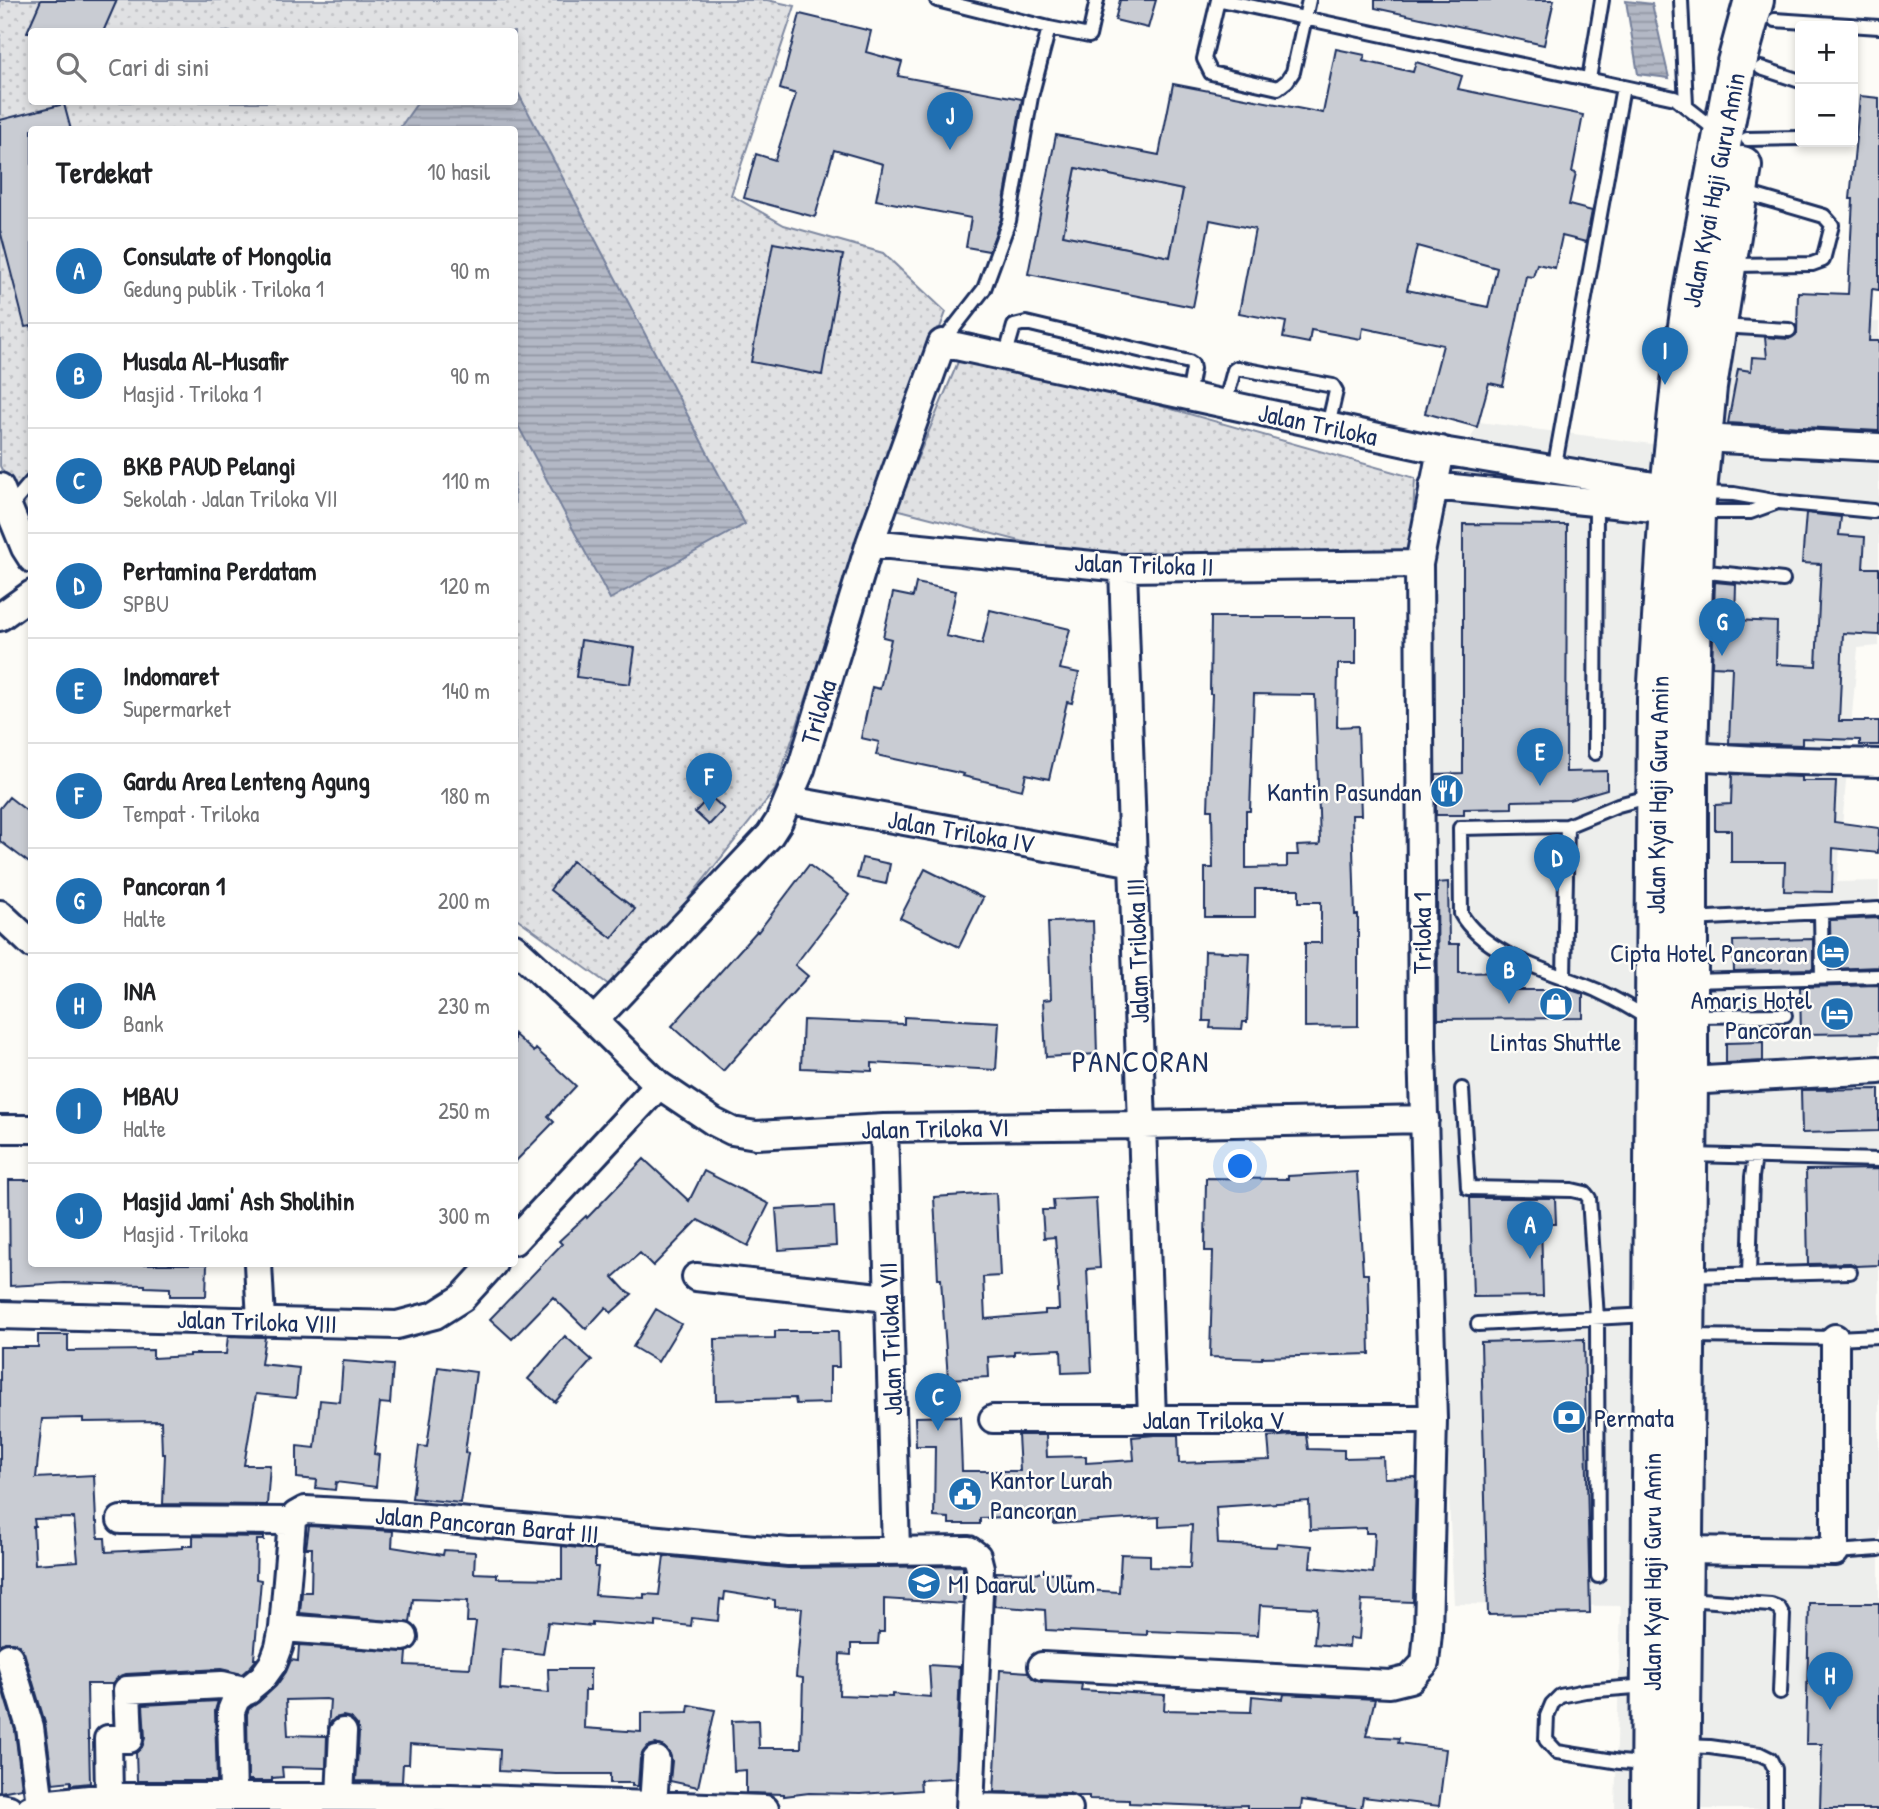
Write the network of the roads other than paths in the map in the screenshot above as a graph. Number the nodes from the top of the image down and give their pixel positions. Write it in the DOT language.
graph roads {
  1 [pos="937,0"];
  2 [pos="1097,0"];
  3 [pos="1220,0"];
  4 [pos="1309,0"];
  5 [pos="1602,0"];
  6 [pos="1681,0"];
  7 [pos="1762,4"];
  8 [pos="1304,18"];
  9 [pos="1879,27"];
  10 [pos="1049,28"];
  11 [pos="1761,68"];
  12 [pos="1589,79"];
  13 [pos="1795,79"];
  14 [pos="1628,88"];
  15 [pos="1680,102"];
  16 [pos="1734,138"];
  17 [pos="1795,138"];
  18 [pos="1738,191"];
  19 [pos="1727,265"];
  20 [pos="1716,326"];
  21 [pos="1789,330"];
  22 [pos="942,343"];
  23 [pos="1005,357"];
  24 [pos="1188,396"];
  25 [pos="1225,404"];
  26 [pos="1328,426"];
  27 [pos="1701,438"];
  28 [pos="1879,447"];
  29 [pos="1441,450"];
  30 [pos="1553,470"];
  31 [pos="28,483"];
  32 [pos="1433,486"];
  33 [pos="1609,496"];
  34 [pos="4,498"];
  35 [pos="1674,500"];
  36 [pos="1779,502"];
  37 [pos="1873,511"];
  38 [pos="870,543"];
  39 [pos="28,553"];
  40 [pos="1419,564"];
  41 [pos="1123,568"];
  42 [pos="1694,570"];
  43 [pos="1783,580"];
  44 [pos="28,597"];
  45 [pos="0,618"];
  46 [pos="1595,753"];
  47 [pos="1688,756"];
  48 [pos="1879,763"];
  49 [pos="1649,796"];
  50 [pos="789,800"];
  51 [pos="1567,826"];
  52 [pos="1134,863"];
  53 [pos="1879,909"];
  54 [pos="1821,912"];
  55 [pos="0,914"];
  56 [pos="1687,919"];
  57 [pos="28,940"];
  58 [pos="518,951"];
  59 [pos="1879,976"];
  60 [pos="1564,977"];
  61 [pos="1822,978"];
  62 [pos="1667,1009"];
  63 [pos="1785,1015"];
  64 [pos="594,1021"];
  65 [pos="1879,1070"];
  66 [pos="1688,1081"];
  67 [pos="659,1085"];
  68 [pos="1462,1089"];
  69 [pos="1425,1119"];
  70 [pos="1143,1125"];
  71 [pos="884,1128"];
  72 [pos="0,1129"];
  73 [pos="28,1129"];
  74 [pos="1687,1155"];
  75 [pos="1755,1156"];
  76 [pos="1879,1160"];
  77 [pos="518,1237"];
  78 [pos="258,1267"];
  79 [pos="491,1267"];
  80 [pos="1850,1272"];
  81 [pos="1749,1275"];
  82 [pos="1685,1276"];
  83 [pos="696,1277"];
  84 [pos="888,1298"];
  85 [pos="0,1315"];
  86 [pos="1643,1316"];
  87 [pos="1597,1318"];
  88 [pos="261,1320"];
  89 [pos="1478,1324"];
  90 [pos="1684,1336"];
  91 [pos="1879,1336"];
  92 [pos="1835,1338"];
  93 [pos="993,1419"];
  94 [pos="1152,1419"];
  95 [pos="1433,1419"];
  96 [pos="121,1520"];
  97 [pos="292,1521"];
  98 [pos="1879,1549"];
  99 [pos="896,1550"];
  100 [pos="1682,1550"];
  101 [pos="1835,1552"];
  102 [pos="1598,1576"];
  103 [pos="1682,1599"];
  104 [pos="283,1628"];
  105 [pos="404,1637"];
  106 [pos="9,1657"];
  107 [pos="1042,1666"];
  108 [pos="1637,1687"];
  109 [pos="248,1690"];
  110 [pos="1780,1692"];
  111 [pos="343,1732"];
  112 [pos="1648,1759"];
  113 [pos="656,1760"];
  114 [pos="233,1796"];
  115 [pos="108,1797"];
  116 [pos="340,1797"];
  117 [pos="430,1803"];
  118 [pos="507,1805"];
  119 [pos="35,1806"];
  120 [pos="646,1806"];
  121 [pos="0,1807"];
  122 [pos="970,1808"];
  123 [pos="9,1809"];
  124 [pos="765,1809"];
  125 [pos="1069,1809"];
  126 [pos="1650,1809"];
  127 [pos="1680,1809"];
  128 [pos="1775,1809"];
  1 -- 10 [label="lane"];
  2 -- 10 [label="lane"];
  3 -- 8 [label="lane"];
  3 -- 8 [label="lane"];
  4 -- 8 [label="lane"];
  5 -- 12 [label="lane"];
  6 -- 15 [label="lane"];
  7 -- 9 [label="lane"];
  7 -- 11 [label="main road, Jalan Kyai Haji Guru Amin"];
  7 -- 16 [label="main road, Jalan Kyai Haji Guru Amin"];
  8 -- 12 [label="lane"];
  10 -- 22 [label="lane"];
  11 -- 13 [label="lane"];
  11 -- 16 [label="main road, Jalan Kyai Haji Guru Amin"];
  12 -- 14 [label="lane"];
  14 -- 15 [label="lane"];
  14 -- 30 [label="lane"];
  15 -- 16 [label="lane"];
  16 -- 17 [label="lane"];
  16 -- 18 [label="main road, Jalan Kyai Haji Guru Amin"];
  16 -- 35 [label="main road, Jalan Kyai Haji Guru Amin"];
  18 -- 19 [label="main road, Jalan Kyai Haji Guru Amin"];
  18 -- 19 [label="lane"];
  19 -- 20 [label="main road, Jalan Kyai Haji Guru Amin"];
  20 -- 21 [label="lane"];
  20 -- 27 [label="main road, Jalan Kyai Haji Guru Amin"];
  22 -- 23 [label="street, Jalan Triloka"];
  22 -- 38 [label="street, Triloka"];
  23 -- 24 [label="street, Jalan Triloka"];
  23 -- 24 [label="lane"];
  24 -- 25 [label="street, Jalan Triloka"];
  25 -- 26 [label="street, Jalan Triloka"];
  25 -- 26 [label="lane"];
  26 -- 29 [label="street, Jalan Triloka"];
  27 -- 28 [label="street"];
  27 -- 35 [label="main road, Jalan Kyai Haji Guru Amin"];
  29 -- 30 [label="street, Jalan Triloka"];
  29 -- 32 [label="street, Triloka 1"];
  30 -- 33 [label="street, Jalan Triloka"];
  31 -- 34 [label="lane"];
  32 -- 33 [label="street, Jalan Triloka"];
  32 -- 40 [label="street, Triloka 1"];
  33 -- 35 [label="street, Jalan Triloka"];
  33 -- 46 [label="lane"];
  34 -- 39 [label="street"];
  35 -- 36 [label="lane"];
  35 -- 36 [label="lane"];
  35 -- 42 [label="main road, Jalan Kyai Haji Guru Amin"];
  35 -- 49 [label="main road, Jalan Kyai Haji Guru Amin"];
  36 -- 37 [label="lane"];
  38 -- 41 [label="street, Jalan Triloka II"];
  38 -- 50 [label="street, Triloka"];
  40 -- 41 [label="street, Jalan Triloka II"];
  40 -- 69 [label="street, Triloka 1"];
  41 -- 52 [label="street, Jalan Triloka III"];
  42 -- 43 [label="lane"];
  42 -- 47 [label="main road, Jalan Kyai Haji Guru Amin"];
  44 -- 45 [label="street"];
  47 -- 48 [label="street"];
  47 -- 56 [label="main road, Jalan Kyai Haji Guru Amin"];
  49 -- 51 [label="lane"];
  49 -- 62 [label="main road, Jalan Kyai Haji Guru Amin"];
  50 -- 52 [label="street, Jalan Triloka IV"];
  50 -- 64 [label="street, Triloka"];
  51 -- 60 [label="lane"];
  51 -- 60 [label="lane"];
  52 -- 70 [label="street, Jalan Triloka III"];
  53 -- 54 [label="lane"];
  54 -- 56 [label="lane"];
  54 -- 61 [label="lane"];
  55 -- 57 [label="street"];
  56 -- 62 [label="main road, Jalan Kyai Haji Guru Amin"];
  58 -- 64 [label="street, Jalan Triloka VI"];
  59 -- 61 [label="lane"];
  60 -- 62 [label="lane"];
  61 -- 62 [label="lane"];
  62 -- 63 [label="lane"];
  62 -- 66 [label="main road, Jalan Kyai Haji Guru Amin"];
  62 -- 86 [label="main road, Jalan Kyai Haji Guru Amin"];
  64 -- 67 [label="street, Jalan Triloka VI"];
  65 -- 66 [label="street"];
  66 -- 74 [label="main road, Jalan Kyai Haji Guru Amin"];
  67 -- 71 [label="street, Jalan Triloka VI"];
  67 -- 77 [label="street"];
  68 -- 87 [label="lane"];
  69 -- 70 [label="street, Jalan Triloka VI"];
  69 -- 95 [label="street, Triloka 1"];
  70 -- 71 [label="street, Jalan Triloka VI"];
  70 -- 94 [label="street, Jalan Triloka III"];
  71 -- 84 [label="street, Jalan Triloka VII"];
  72 -- 73 [label="street"];
  74 -- 75 [label="lane"];
  74 -- 82 [label="main road, Jalan Kyai Haji Guru Amin"];
  75 -- 76 [label="lane"];
  75 -- 81 [label="lane"];
  78 -- 88 [label="street"];
  79 -- 88 [label="street, Jalan Triloka VIII"];
  80 -- 81 [label="lane"];
  81 -- 82 [label="lane"];
  82 -- 90 [label="main road, Jalan Kyai Haji Guru Amin"];
  83 -- 84 [label="street"];
  84 -- 99 [label="street, Jalan Triloka VII"];
  85 -- 88 [label="street, Jalan Triloka VIII"];
  86 -- 87 [label="lane"];
  86 -- 108 [label="main road, Jalan Kyai Haji Guru Amin"];
  87 -- 89 [label="lane"];
  87 -- 102 [label="lane"];
  90 -- 92 [label="lane"];
  90 -- 100 [label="main road, Jalan Kyai Haji Guru Amin"];
  91 -- 92 [label="lane"];
  92 -- 101 [label="street"];
  93 -- 94 [label="street, Jalan Triloka V"];
  94 -- 95 [label="street, Jalan Triloka V"];
  95 -- 107 [label="street, Triloka 1"];
  96 -- 97 [label="street, Jalan Pancoran Barat III"];
  97 -- 99 [label="street, Jalan Pancoran Barat III"];
  97 -- 104 [label="street"];
  98 -- 101 [label="lane"];
  99 -- 122 [label="street, Jalan Pancoran Barat III"];
  100 -- 101 [label="street"];
  100 -- 103 [label="main road, Jalan Kyai Haji Guru Amin"];
  103 -- 110 [label="lane"];
  103 -- 112 [label="main road, Jalan Kyai Haji Guru Amin"];
  104 -- 105 [label="street"];
  104 -- 109 [label="street"];
  106 -- 119 [label="street"];
  108 -- 112 [label="main road, Jalan Kyai Haji Guru Amin"];
  108 -- 112 [label="lane"];
  109 -- 114 [label="street"];
  109 -- 115 [label="street"];
  111 -- 116 [label="street"];
  112 -- 126 [label="main road, Jalan Kyai Haji Guru Amin"];
  112 -- 127 [label="main road, Jalan Kyai Haji Guru Amin"];
  112 -- 128 [label="lane"];
  113 -- 120 [label="street"];
  114 -- 115 [label="street"];
  114 -- 116 [label="street"];
  115 -- 119 [label="street"];
  116 -- 117 [label="street"];
  117 -- 118 [label="street"];
  118 -- 120 [label="street"];
  120 -- 124 [label="street"];
  121 -- 123 [label="street"];
  122 -- 125 [label="street"];
}
